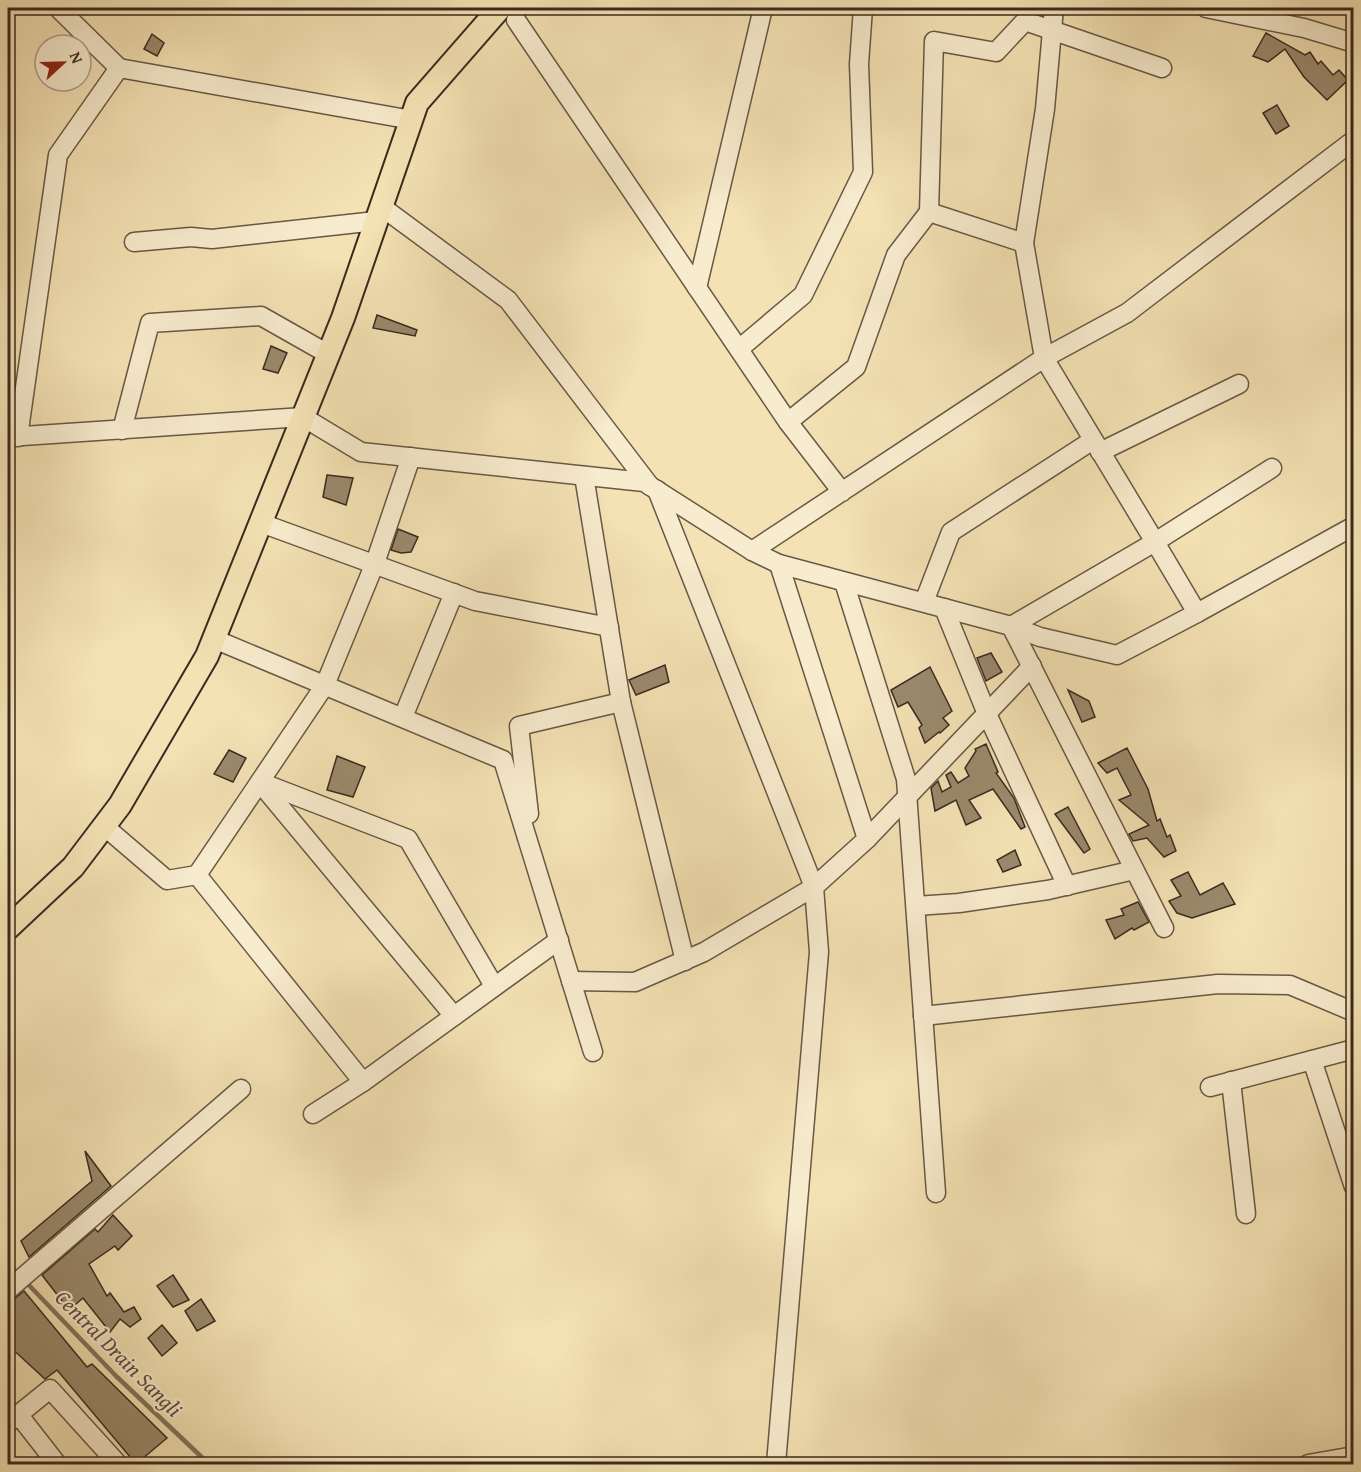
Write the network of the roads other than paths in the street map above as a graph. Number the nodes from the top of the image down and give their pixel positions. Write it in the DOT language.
graph roads {
  1 [pos="58,8"];
  2 [pos="763,8"];
  3 [pos="863,8"];
  4 [pos="1054,8"];
  5 [pos="1206,8"];
  6 [pos="508,14"];
  7 [pos="1050,30"];
  8 [pos="1353,43"];
  9 [pos="119,68"];
  10 [pos="1162,68"];
  11 [pos="412,120"];
  12 [pos="1353,140"];
  13 [pos="929,212"];
  14 [pos="379,214"];
  15 [pos="134,242"];
  16 [pos="1024,243"];
  17 [pos="697,288"];
  18 [pos="739,349"];
  19 [pos="328,354"];
  20 [pos="1044,358"];
  21 [pos="1239,384"];
  22 [pos="303,417"];
  23 [pos="788,422"];
  24 [pos="122,430"];
  25 [pos="13,437"];
  26 [pos="1097,446"];
  27 [pos="411,457"];
  28 [pos="1272,468"];
  29 [pos="584,476"];
  30 [pos="654,488"];
  31 [pos="842,492"];
  32 [pos="261,523"];
  33 [pos="1353,526"];
  34 [pos="1155,542"];
  35 [pos="752,551"];
  36 [pos="374,564"];
  37 [pos="779,564"];
  38 [pos="844,582"];
  39 [pos="454,593"];
  40 [pos="924,603"];
  41 [pos="944,608"];
  42 [pos="1197,613"];
  43 [pos="1011,626"];
  44 [pos="609,627"];
  45 [pos="214,639"];
  46 [pos="1032,666"];
  47 [pos="325,685"];
  48 [pos="621,702"];
  49 [pos="987,714"];
  50 [pos="403,717"];
  51 [pos="260,782"];
  52 [pos="908,797"];
  53 [pos="104,826"];
  54 [pos="867,839"];
  55 [pos="533,857"];
  56 [pos="1134,870"];
  57 [pos="197,875"];
  58 [pos="1067,886"];
  59 [pos="814,887"];
  60 [pos="916,906"];
  61 [pos="8,928"];
  62 [pos="1164,928"];
  63 [pos="559,940"];
  64 [pos="685,961"];
  65 [pos="571,981"];
  66 [pos="494,986"];
  67 [pos="1353,1012"];
  68 [pos="454,1016"];
  69 [pos="923,1016"];
  70 [pos="1353,1049"];
  71 [pos="593,1052"];
  72 [pos="1312,1060"];
  73 [pos="1232,1081"];
  74 [pos="363,1082"];
  75 [pos="1210,1087"];
  76 [pos="241,1089"];
  77 [pos="313,1114"];
  78 [pos="1347,1147"];
  79 [pos="1353,1187"];
  80 [pos="936,1193"];
  81 [pos="1246,1214"];
  82 [pos="8,1290"];
  83 [pos="13,1419"];
  84 [pos="1353,1456"];
  85 [pos="57,1464"];
  86 [pos="118,1464"];
  87 [pos="776,1464"];
  88 [pos="1308,1464"];
  1 -- 9 [label="street"];
  2 -- 17 [label="street"];
  3 -- 18 [label="street"];
  4 -- 7 [label="street"];
  5 -- 8 [label="street"];
  6 -- 11 [label="main road"];
  6 -- 17 [label="street"];
  7 -- 10 [label="street"];
  7 -- 13 [label="street"];
  7 -- 16 [label="street"];
  9 -- 11 [label="street"];
  9 -- 25 [label="street"];
  11 -- 14 [label="main road"];
  12 -- 20 [label="street"];
  13 -- 16 [label="street"];
  13 -- 23 [label="street"];
  14 -- 15 [label="street"];
  14 -- 19 [label="main road"];
  14 -- 30 [label="street"];
  16 -- 20 [label="street"];
  17 -- 18 [label="street"];
  18 -- 23 [label="street"];
  19 -- 22 [label="main road"];
  19 -- 24 [label="street"];
  20 -- 26 [label="street"];
  20 -- 31 [label="street"];
  21 -- 26 [label="street"];
  22 -- 24 [label="street"];
  22 -- 27 [label="street"];
  22 -- 32 [label="main road"];
  23 -- 31 [label="street"];
  24 -- 25 [label="street"];
  26 -- 34 [label="street"];
  26 -- 40 [label="street"];
  27 -- 29 [label="street"];
  27 -- 36 [label="street"];
  28 -- 34 [label="street"];
  29 -- 30 [label="street"];
  29 -- 44 [label="street"];
  30 -- 35 [label="street"];
  30 -- 59 [label="street"];
  31 -- 35 [label="street"];
  32 -- 36 [label="street"];
  32 -- 45 [label="main road"];
  33 -- 42 [label="street"];
  34 -- 42 [label="street"];
  34 -- 43 [label="street"];
  35 -- 37 [label="street"];
  36 -- 39 [label="street"];
  36 -- 47 [label="street"];
  37 -- 38 [label="street"];
  37 -- 54 [label="street"];
  38 -- 40 [label="street"];
  38 -- 52 [label="street"];
  39 -- 44 [label="street"];
  39 -- 50 [label="street"];
  40 -- 41 [label="street"];
  41 -- 43 [label="street"];
  41 -- 49 [label="street"];
  42 -- 43 [label="street"];
  43 -- 46 [label="street"];
  44 -- 48 [label="street"];
  45 -- 47 [label="street"];
  45 -- 53 [label="main road"];
  46 -- 49 [label="street"];
  46 -- 56 [label="street"];
  47 -- 50 [label="street"];
  47 -- 51 [label="street"];
  48 -- 55 [label="street"];
  48 -- 64 [label="street"];
  49 -- 52 [label="street"];
  49 -- 58 [label="street"];
  50 -- 55 [label="street"];
  51 -- 57 [label="street"];
  51 -- 66 [label="street"];
  51 -- 68 [label="street"];
  52 -- 54 [label="street"];
  52 -- 60 [label="street"];
  53 -- 57 [label="street"];
  53 -- 61 [label="main road"];
  54 -- 59 [label="street"];
  55 -- 63 [label="street"];
  56 -- 58 [label="street"];
  56 -- 62 [label="street"];
  57 -- 74 [label="street"];
  58 -- 60 [label="street"];
  59 -- 64 [label="street"];
  59 -- 87 [label="street"];
  60 -- 69 [label="street"];
  63 -- 65 [label="street"];
  63 -- 66 [label="street"];
  64 -- 65 [label="street"];
  65 -- 71 [label="street"];
  66 -- 68 [label="street"];
  67 -- 69 [label="street"];
  68 -- 74 [label="street"];
  69 -- 80 [label="street"];
  70 -- 72 [label="street"];
  72 -- 73 [label="street"];
  72 -- 78 [label="street"];
  73 -- 75 [label="street"];
  73 -- 81 [label="street"];
  74 -- 77 [label="street"];
  76 -- 82 [label="street"];
  78 -- 79 [label="street"];
  83 -- 85 [label="street"];
  83 -- 86 [label="street"];
  84 -- 88 [label="street"];
}
